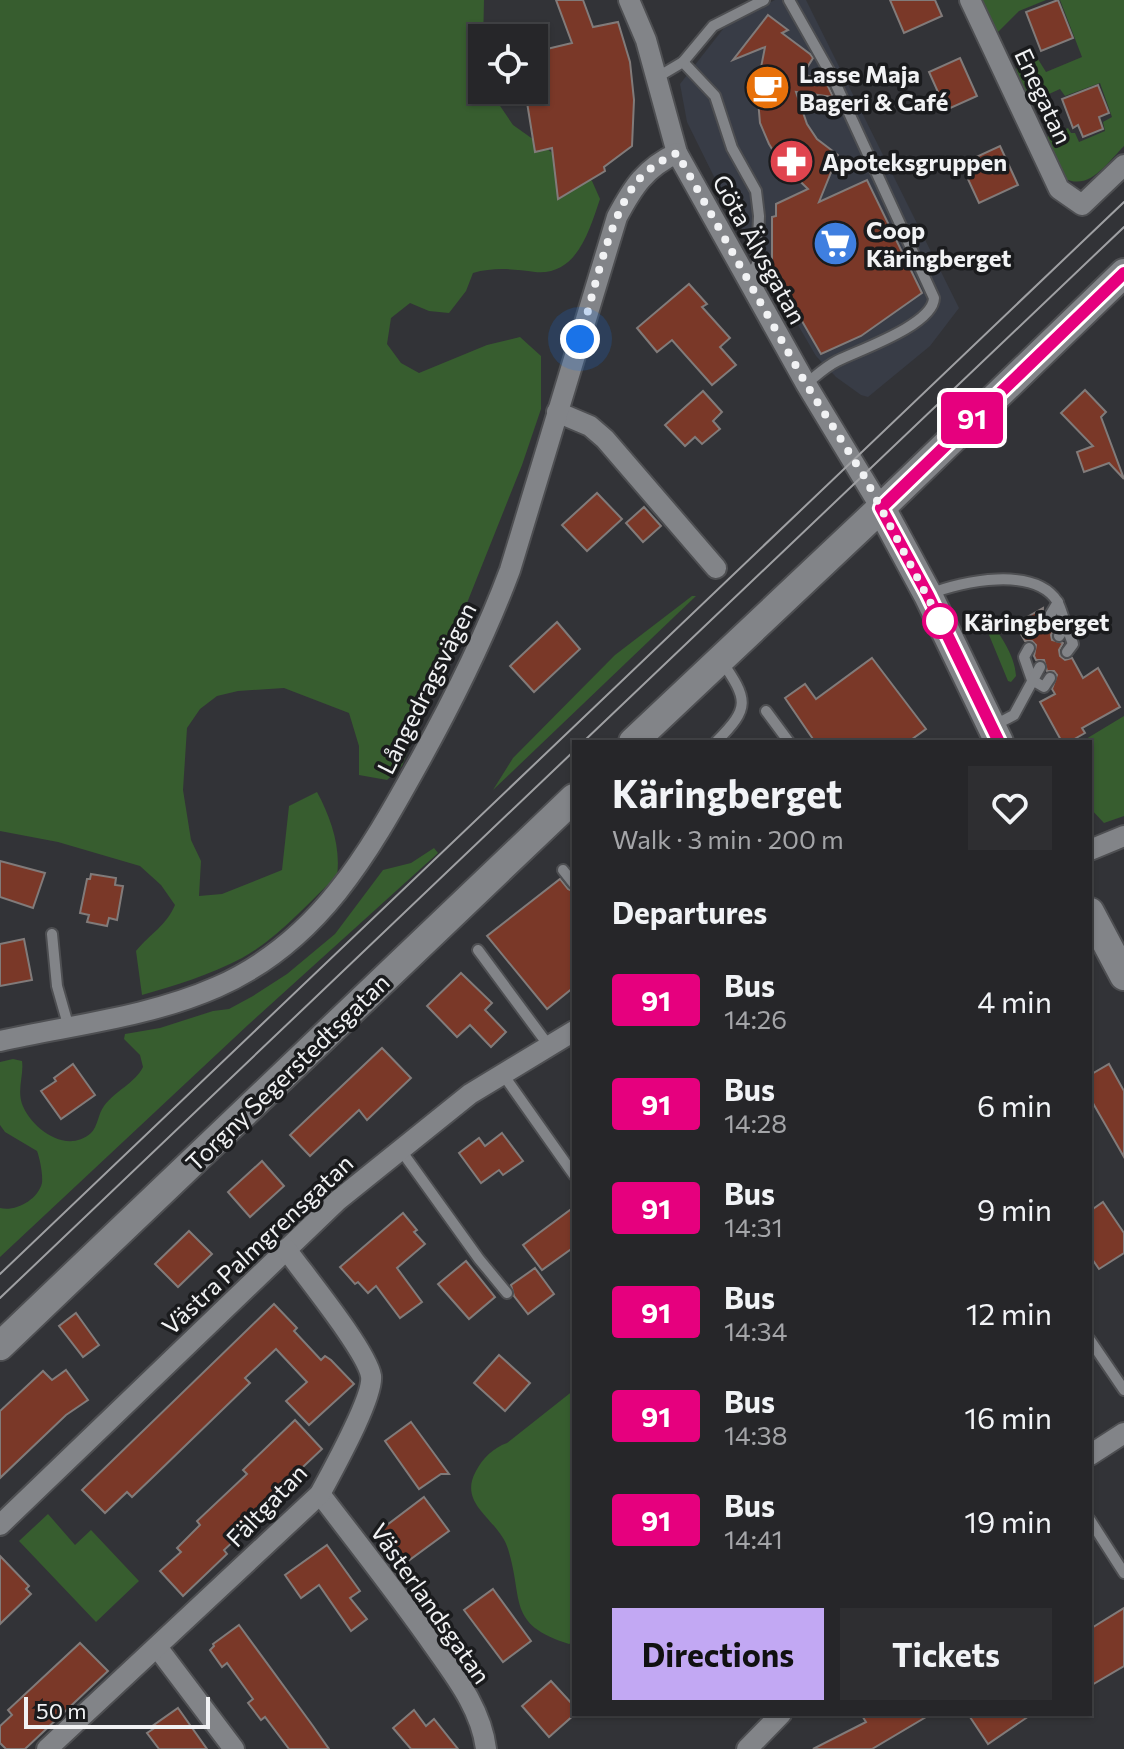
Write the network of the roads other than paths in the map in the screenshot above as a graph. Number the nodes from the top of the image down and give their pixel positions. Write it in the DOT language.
graph roads {
  1 [pos="629,0"];
  2 [pos="764,0"];
  3 [pos="789,0"];
  4 [pos="970,0"];
  5 [pos="683,62"];
  6 [pos="656,78"];
  7 [pos="677,153"];
  8 [pos="1124,165"];
  9 [pos="1124,273"];
  10 [pos="748,281"];
  11 [pos="806,384"];
  12 [pos="557,412"];
  13 [pos="881,508"];
  14 [pos="716,568"];
  15 [pos="928,595"];
  16 [pos="1058,602"];
  17 [pos="1049,617"];
  18 [pos="1066,625"];
  19 [pos="1059,636"];
  20 [pos="1029,648"];
  21 [pos="1067,652"];
  22 [pos="721,659"];
  23 [pos="1040,667"];
  24 [pos="1050,678"];
  25 [pos="1032,680"];
  26 [pos="766,711"];
  27 [pos="995,734"];
  28 [pos="635,740"];
  29 [pos="718,740"];
  30 [pos="788,740"];
  31 [pos="572,800"];
  32 [pos="1124,836"];
  33 [pos="1092,849"];
  34 [pos="563,870"];
  35 [pos="572,881"];
  36 [pos="1092,916"];
  37 [pos="52,934"];
  38 [pos="478,950"];
  39 [pos="1124,976"];
  40 [pos="69,1028"];
  41 [pos="572,1032"];
  42 [pos="0,1041"];
  43 [pos="549,1046"];
  44 [pos="502,1073"];
  45 [pos="400,1149"];
  46 [pos="572,1172"];
  47 [pos="286,1249"];
  48 [pos="507,1293"];
  49 [pos="1092,1343"];
  50 [pos="0,1346"];
  51 [pos="1124,1390"];
  52 [pos="1124,1433"];
  53 [pos="1092,1454"];
  54 [pos="320,1494"];
  55 [pos="1092,1523"];
  56 [pos="0,1525"];
  57 [pos="1124,1573"];
  58 [pos="157,1647"];
  59 [pos="779,1716"];
  60 [pos="47,1749"];
  61 [pos="234,1749"];
  62 [pos="486,1749"];
  63 [pos="747,1749"];
  1 -- 6 [label="street, Göta Älvsgatan"];
  2 -- 5 [label="lane"];
  3 -- 11 [label="lane"];
  4 -- 8 [label="street, Enegatan"];
  5 -- 6 [label="lane"];
  5 -- 10 [label="lane"];
  6 -- 7 [label="street, Göta Älvsgatan"];
  7 -- 10 [label="street, Göta Älvsgatan"];
  7 -- 12 [label="street, Långedragsvägen"];
  9 -- 13 [label="street"];
  10 -- 11 [label="street, Göta Älvsgatan"];
  11 -- 13 [label="street, Göta Älvsgatan"];
  12 -- 14 [label="street"];
  12 -- 40 [label="street, Långedragsvägen"];
  13 -- 15 [label="street"];
  13 -- 22 [label="street"];
  15 -- 16 [label="lane"];
  15 -- 27 [label="street"];
  16 -- 17 [label="lane"];
  16 -- 18 [label="lane"];
  18 -- 19 [label="lane"];
  18 -- 21 [label="lane"];
  20 -- 25 [label="lane"];
  22 -- 28 [label="street"];
  22 -- 29 [label="lane"];
  23 -- 25 [label="lane"];
  24 -- 25 [label="lane"];
  25 -- 27 [label="lane"];
  26 -- 30 [label="lane"];
  31 -- 50 [label="street, Torgny Segerstedtsgatan"];
  32 -- 33 [label="street"];
  34 -- 35 [label="lane"];
  36 -- 39 [label="street"];
  37 -- 40 [label="lane"];
  38 -- 43 [label="lane"];
  40 -- 42 [label="street, Långedragsvägen"];
  41 -- 43 [label="street, Västra Palmgrensgatan"];
  43 -- 44 [label="street, Västra Palmgrensgatan"];
  44 -- 45 [label="street, Västra Palmgrensgatan"];
  44 -- 46 [label="lane"];
  45 -- 47 [label="street, Västra Palmgrensgatan"];
  45 -- 48 [label="lane"];
  47 -- 54 [label="street, Fältgatan"];
  47 -- 56 [label="street, Västra Palmgrensgatan"];
  49 -- 51 [label="lane"];
  52 -- 53 [label="street"];
  54 -- 58 [label="street, Fältgatan"];
  54 -- 62 [label="street, Västerlandsgatan"];
  55 -- 57 [label="lane"];
  58 -- 60 [label="street, Fältgatan"];
  58 -- 61 [label="street"];
  59 -- 63 [label="street"];
}
